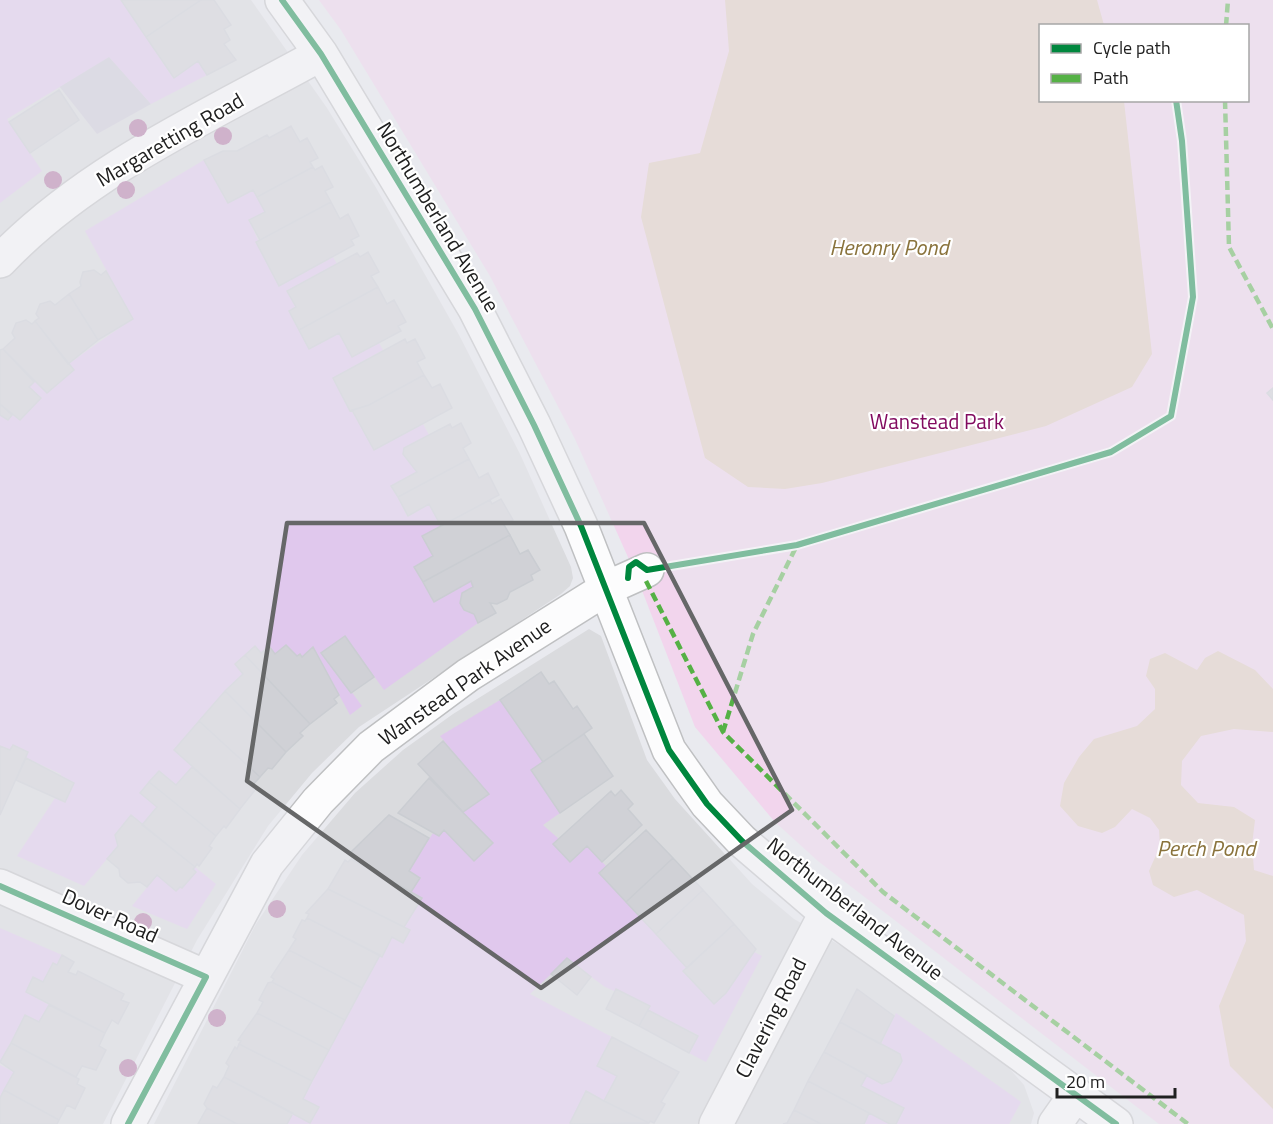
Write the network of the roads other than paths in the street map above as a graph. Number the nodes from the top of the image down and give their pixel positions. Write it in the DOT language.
graph roads {
  1 [pos="282,0"];
  2 [pos="321,54"];
  3 [pos="0,261"];
  4 [pos="647,570"];
  5 [pos="607,588"];
  6 [pos="0,886"];
  7 [pos="826,913"];
  8 [pos="206,976"];
  9 [pos="1076,1094"];
  10 [pos="128,1124"];
  11 [pos="716,1124"];
  12 [pos="1055,1124"];
  13 [pos="1116,1124"];
  1 -- 2 [label="street, Northumberland Avenue"];
  2 -- 3 [label="street, Margaretting Road"];
  2 -- 5 [label="street, Northumberland Avenue"];
  4 -- 5 [label="street, Wanstead Park Avenue"];
  5 -- 7 [label="street, Northumberland Avenue"];
  5 -- 8 [label="street, Wanstead Park Avenue"];
  6 -- 8 [label="street, Dover Road"];
  7 -- 9 [label="street, Northumberland Avenue"];
  7 -- 11 [label="street, Clavering Road"];
  8 -- 10 [label="street, Wanstead Park Avenue"];
  9 -- 12 [label="street"];
  9 -- 13 [label="street, Northumberland Avenue"];
}
